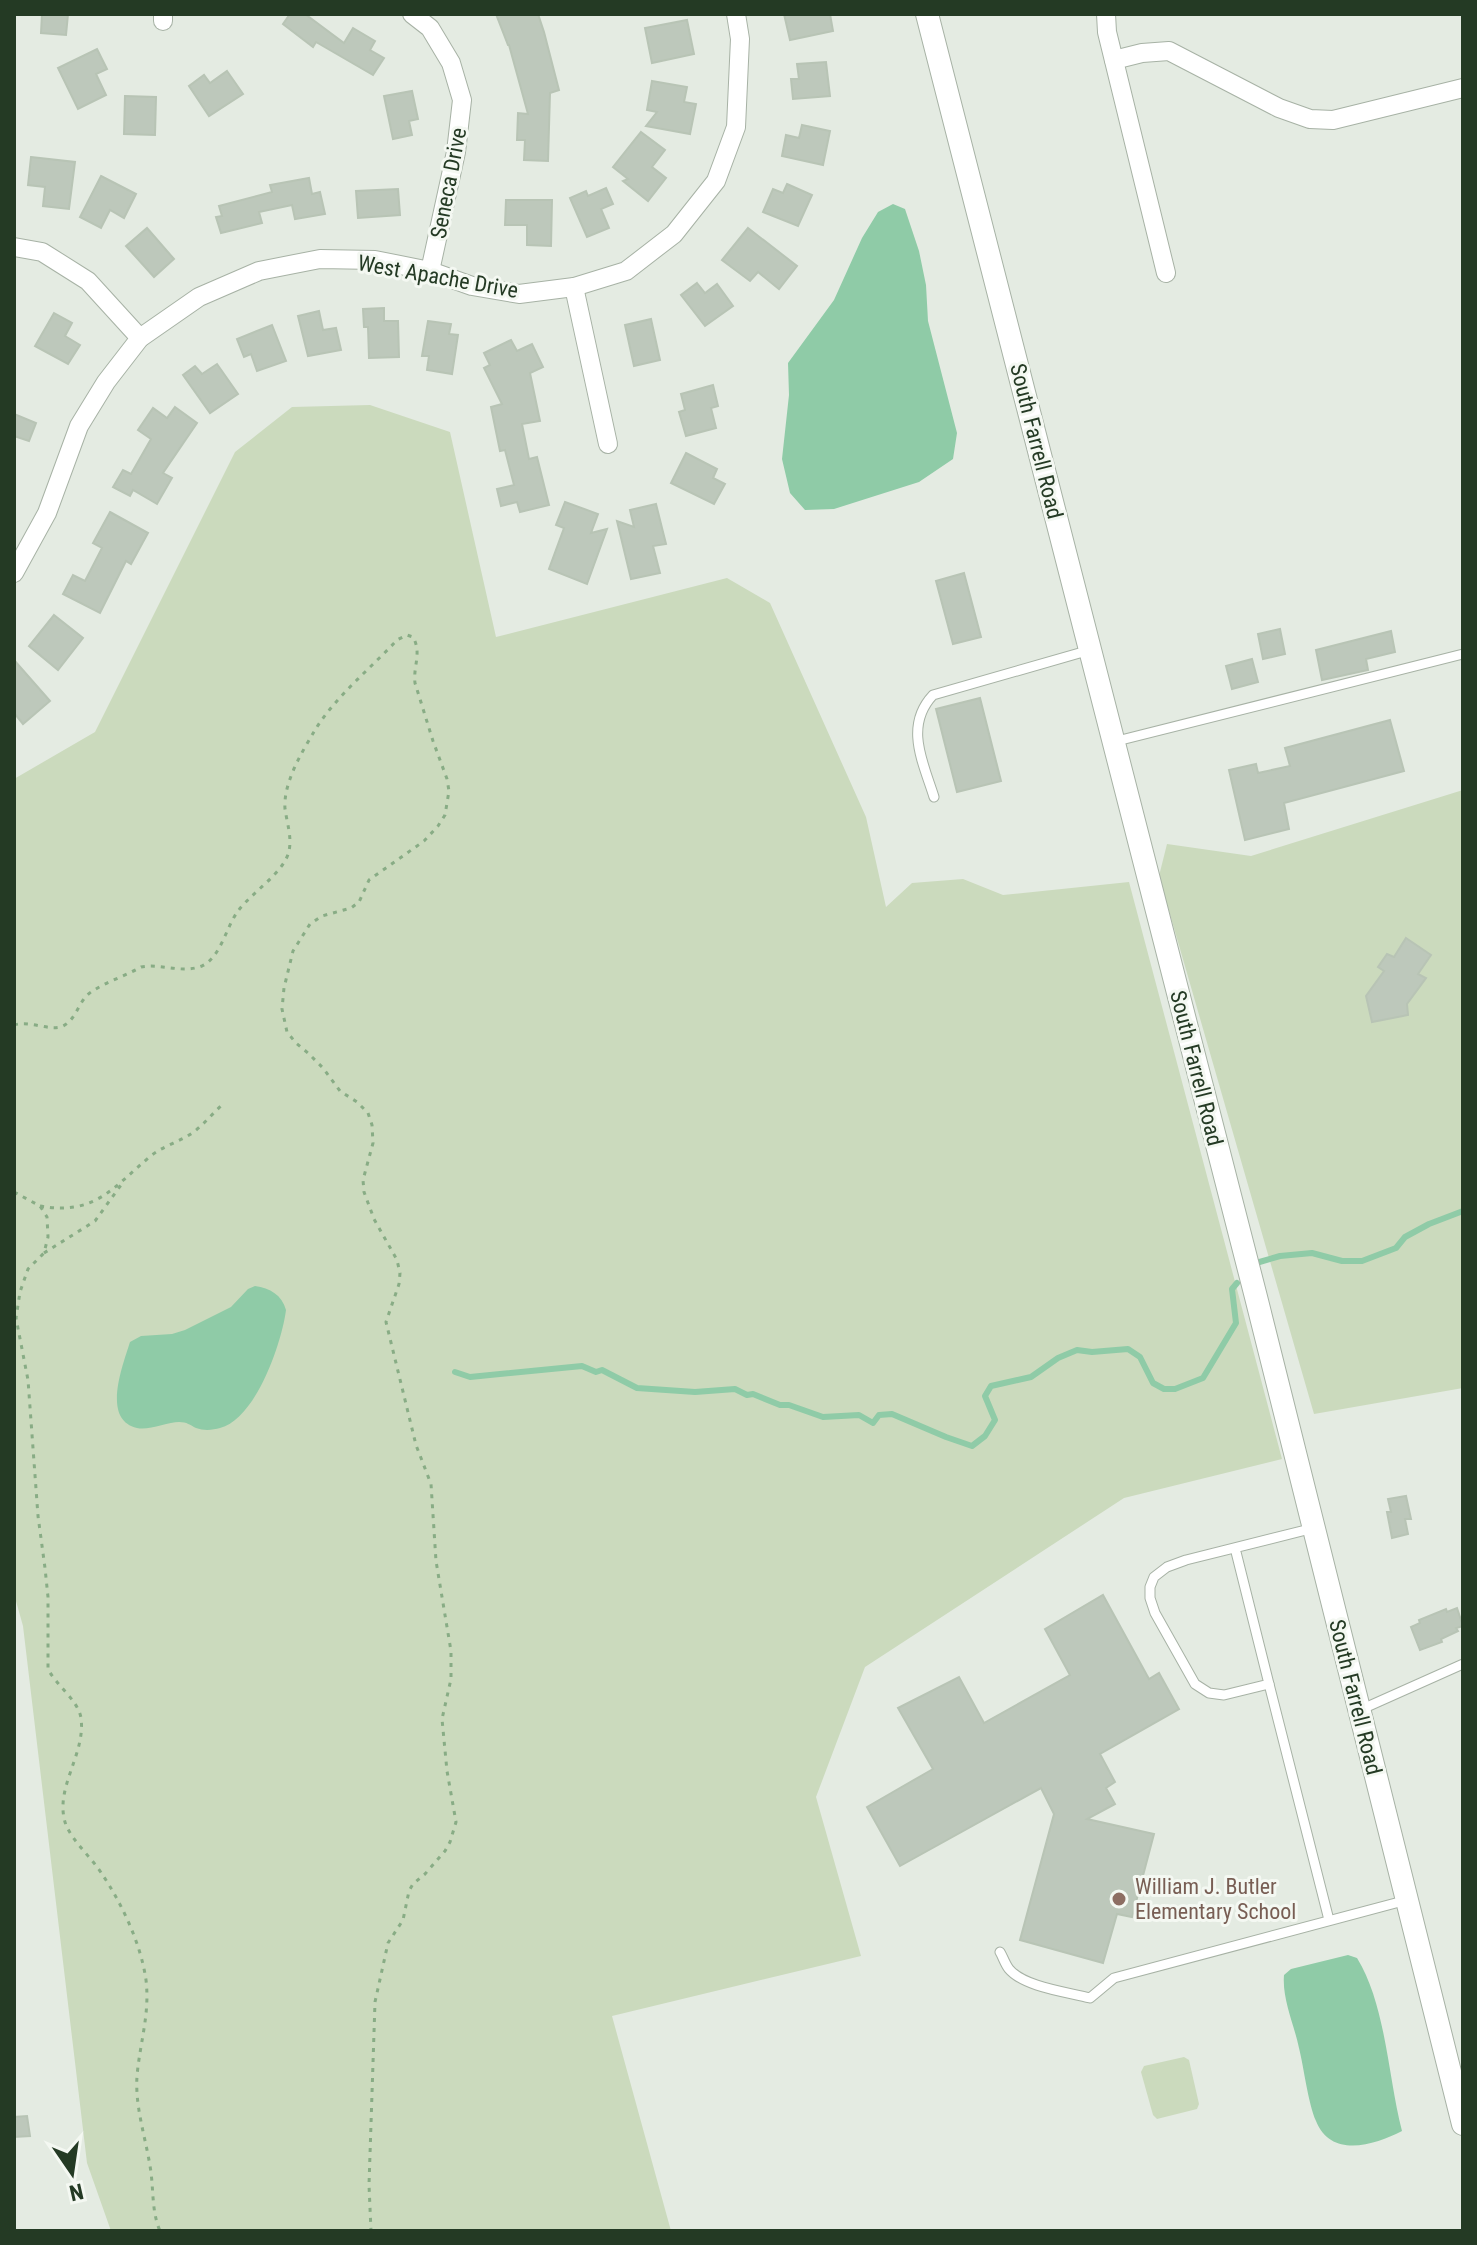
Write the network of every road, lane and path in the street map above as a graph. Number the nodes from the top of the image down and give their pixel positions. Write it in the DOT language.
graph roads {
  1 [pos="412,14"];
  2 [pos="736,14"];
  3 [pos="927,14"];
  4 [pos="1106,14"];
  5 [pos="1114,60"];
  6 [pos="1463,88"];
  7 [pos="14,247"];
  8 [pos="430,271"];
  9 [pos="1166,273"];
  10 [pos="574,287"];
  11 [pos="140,338"];
  12 [pos="608,444"];
  13 [pos="14,573"];
  14 [pos="1090,650"];
  15 [pos="1463,654"];
  16 [pos="1113,742"];
  17 [pos="934,797"];
  18 [pos="14,1025"];
  19 [pos="222,1105"];
  20 [pos="122,1183"];
  21 [pos="15,1195"];
  22 [pos="40,1206"];
  23 [pos="44,1253"];
  24 [pos="1314,1528"];
  25 [pos="1235,1548"];
  26 [pos="1463,1664"];
  27 [pos="1269,1684"];
  28 [pos="1360,1710"];
  29 [pos="1407,1900"];
  30 [pos="1329,1920"];
  31 [pos="1000,1952"];
  32 [pos="1459,2090"];
  33 [pos="1463,2124"];
  34 [pos="160,2231"];
  35 [pos="371,2231"];
  1 -- 8 [label="street, Seneca Drive"];
  2 -- 10 [label="street, West Apache Drive"];
  3 -- 14 [label="street, South Farrell Road"];
  4 -- 5 [label="street"];
  5 -- 6 [label="street"];
  5 -- 9 [label="street"];
  7 -- 11 [label="street"];
  8 -- 10 [label="street, West Apache Drive"];
  8 -- 11 [label="street, West Apache Drive"];
  10 -- 12 [label="street"];
  11 -- 13 [label="street, West Apache Drive"];
  14 -- 16 [label="street, South Farrell Road"];
  14 -- 17 [label="lane"];
  15 -- 16 [label="lane"];
  16 -- 24 [label="street, South Farrell Road"];
  18 -- 35 [label="path"];
  19 -- 20 [label="path"];
  20 -- 22 [label="path"];
  20 -- 23 [label="path"];
  21 -- 22 [label="path"];
  22 -- 23 [label="path"];
  23 -- 34 [label="path"];
  24 -- 25 [label="lane"];
  24 -- 28 [label="street, South Farrell Road"];
  25 -- 27 [label="lane"];
  25 -- 27 [label="lane"];
  26 -- 28 [label="lane"];
  27 -- 30 [label="lane"];
  28 -- 29 [label="street, South Farrell Road"];
  29 -- 30 [label="lane"];
  29 -- 32 [label="street, South Farrell Road"];
  30 -- 31 [label="lane"];
  32 -- 33 [label="street, South Farrell Road"];
}
